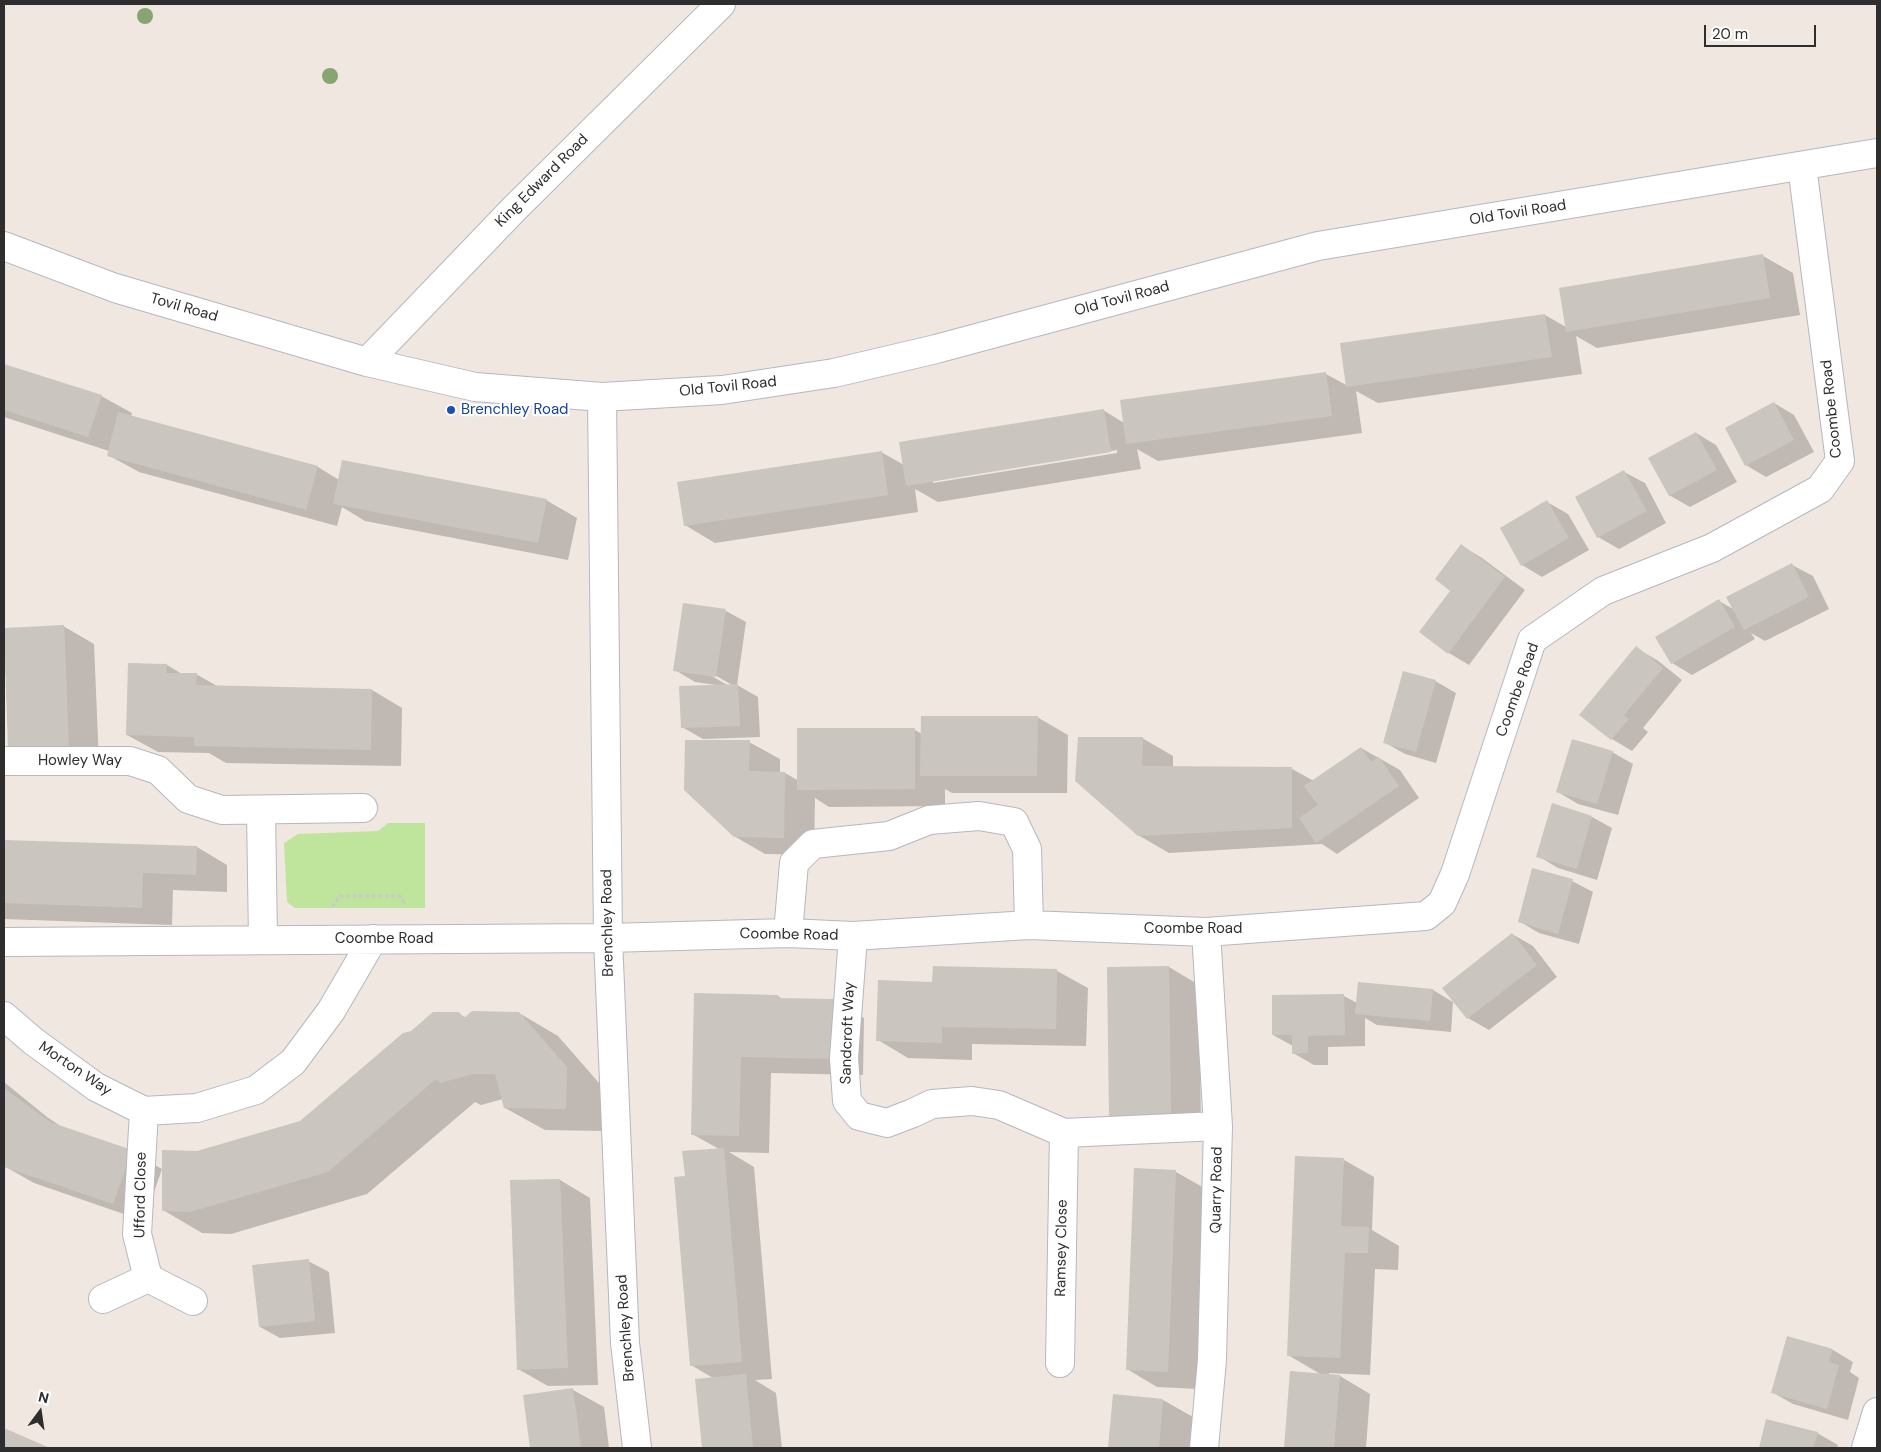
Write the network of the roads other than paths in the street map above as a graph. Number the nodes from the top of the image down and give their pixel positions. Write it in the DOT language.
graph roads {
  1 [pos="721,4"];
  2 [pos="1877,153"];
  3 [pos="1802,166"];
  4 [pos="4,246"];
  5 [pos="367,362"];
  6 [pos="602,398"];
  7 [pos="4,760"];
  8 [pos="363,808"];
  9 [pos="261,810"];
  10 [pos="1029,926"];
  11 [pos="1206,932"];
  12 [pos="788,933"];
  13 [pos="853,936"];
  14 [pos="608,938"];
  15 [pos="373,939"];
  16 [pos="263,940"];
  17 [pos="4,942"];
  18 [pos="4,1016"];
  19 [pos="144,1111"];
  20 [pos="1218,1126"];
  21 [pos="1064,1132"];
  22 [pos="148,1278"];
  23 [pos="103,1299"];
  24 [pos="193,1301"];
  25 [pos="1060,1363"];
  26 [pos="1877,1412"];
  27 [pos="637,1448"];
  28 [pos="1204,1448"];
  29 [pos="1866,1448"];
  1 -- 5 [label="street, King Edward Road"];
  2 -- 3 [label="street, Old Tovil Road"];
  3 -- 6 [label="street, Old Tovil Road"];
  3 -- 11 [label="street, Coombe Road"];
  4 -- 5 [label="street, Tovil Road"];
  5 -- 6 [label="street, Old Tovil Road"];
  6 -- 14 [label="street, Brenchley Road"];
  7 -- 9 [label="street, Howley Way"];
  8 -- 9 [label="street, Howley Way"];
  9 -- 16 [label="street"];
  10 -- 11 [label="street, Coombe Road"];
  10 -- 12 [label="street"];
  10 -- 13 [label="street, Coombe Road"];
  11 -- 20 [label="street, Quarry Road"];
  12 -- 13 [label="street, Coombe Road"];
  12 -- 14 [label="street, Coombe Road"];
  13 -- 21 [label="street, Sandcroft Way"];
  14 -- 15 [label="street, Coombe Road"];
  14 -- 27 [label="street, Brenchley Road"];
  15 -- 16 [label="street, Coombe Road"];
  15 -- 19 [label="street, Morton Way"];
  16 -- 17 [label="street, Coombe Road"];
  18 -- 19 [label="street, Morton Way"];
  19 -- 22 [label="street, Ufford Close"];
  20 -- 21 [label="street, Sandcroft Way"];
  20 -- 28 [label="street, Quarry Road"];
  21 -- 25 [label="street, Ramsey Close"];
  22 -- 23 [label="street"];
  22 -- 24 [label="street"];
  26 -- 29 [label="street"];
}
